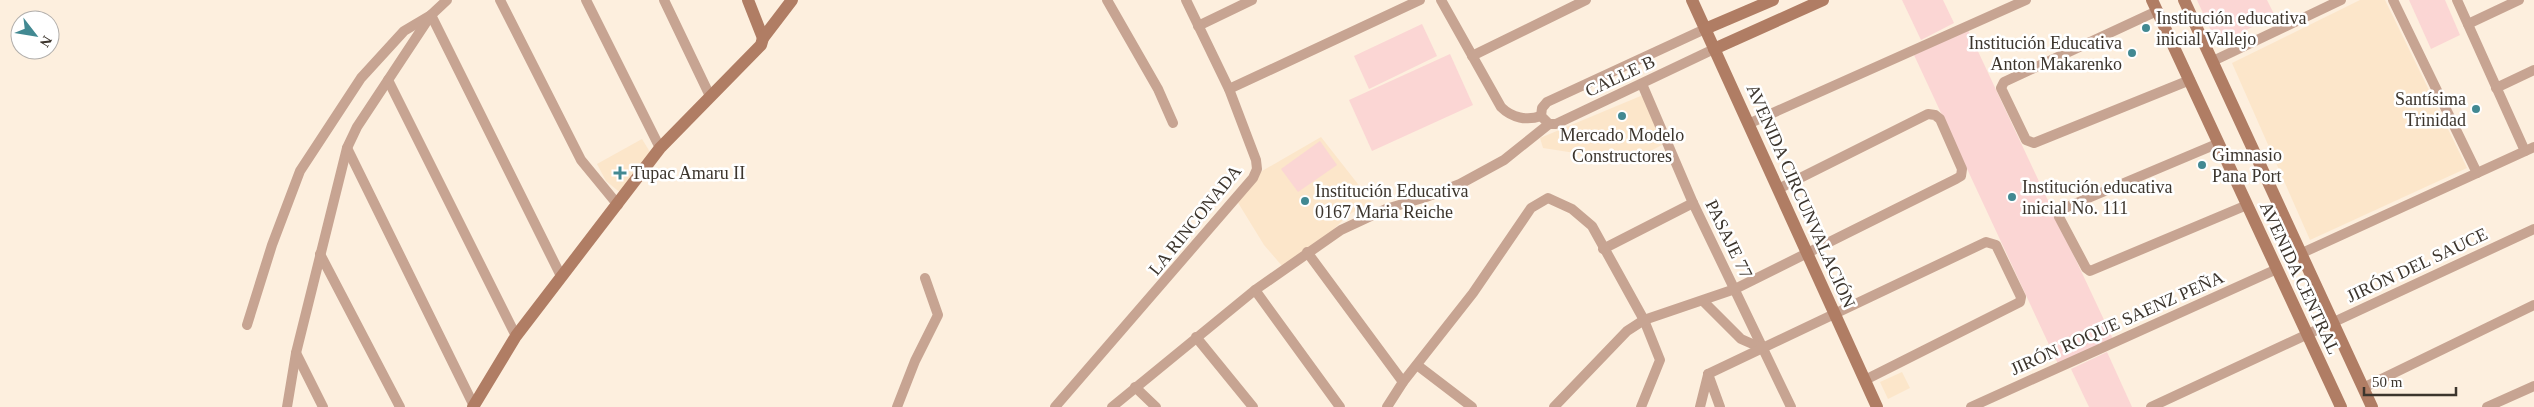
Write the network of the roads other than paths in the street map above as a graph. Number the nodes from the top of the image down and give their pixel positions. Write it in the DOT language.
graph roads {
  1 [pos="447,0"];
  2 [pos="500,0"];
  3 [pos="586,0"];
  4 [pos="664,0"];
  5 [pos="748,0"];
  6 [pos="792,0"];
  7 [pos="1107,0"];
  8 [pos="1186,0"];
  9 [pos="1252,0"];
  10 [pos="1420,0"];
  11 [pos="1441,0"];
  12 [pos="1586,0"];
  13 [pos="1692,0"];
  14 [pos="1773,0"];
  15 [pos="1824,0"];
  16 [pos="2026,0"];
  17 [pos="2184,0"];
  18 [pos="2341,0"];
  19 [pos="2393,0"];
  20 [pos="2457,0"];
  21 [pos="2519,0"];
  22 [pos="2155,5"];
  23 [pos="431,15"];
  24 [pos="2468,24"];
  25 [pos="1198,26"];
  26 [pos="1705,29"];
  27 [pos="764,38"];
  28 [pos="1714,49"];
  29 [pos="1472,56"];
  30 [pos="2213,61"];
  31 [pos="2534,70"];
  32 [pos="388,80"];
  33 [pos="2190,80"];
  34 [pos="1642,84"];
  35 [pos="2496,88"];
  36 [pos="1229,89"];
  37 [pos="710,96"];
  38 [pos="1541,116"];
  39 [pos="1173,123"];
  40 [pos="1549,124"];
  41 [pos="1748,124"];
  42 [pos="2219,143"];
  43 [pos="347,148"];
  44 [pos="660,148"];
  45 [pos="2529,149"];
  46 [pos="2477,174"];
  47 [pos="1778,189"];
  48 [pos="1693,203"];
  49 [pos="618,205"];
  50 [pos="2247,205"];
  51 [pos="2534,229"];
  52 [pos="1603,249"];
  53 [pos="1307,252"];
  54 [pos="1806,252"];
  55 [pos="2302,253"];
  56 [pos="320,254"];
  57 [pos="2277,269"];
  58 [pos="562,276"];
  59 [pos="925,278"];
  60 [pos="1735,289"];
  61 [pos="1255,290"];
  62 [pos="1703,301"];
  63 [pos="2534,305"];
  64 [pos="1835,315"];
  65 [pos="1644,320"];
  66 [pos="2333,322"];
  67 [pos="247,325"];
  68 [pos="2307,334"];
  69 [pos="516,336"];
  70 [pos="1196,337"];
  71 [pos="1764,349"];
  72 [pos="296,353"];
  73 [pos="1417,365"];
  74 [pos="1708,374"];
  75 [pos="1865,380"];
  76 [pos="1403,382"];
  77 [pos="2534,386"];
  78 [pos="1136,387"];
  79 [pos="2362,388"];
  80 [pos="473,406"];
  81 [pos="2337,406"];
  82 [pos="287,407"];
  83 [pos="323,407"];
  84 [pos="400,407"];
  85 [pos="897,407"];
  86 [pos="1055,407"];
  87 [pos="1112,407"];
  88 [pos="1156,407"];
  89 [pos="1253,407"];
  90 [pos="1340,407"];
  91 [pos="1387,407"];
  92 [pos="1472,407"];
  93 [pos="1554,407"];
  94 [pos="1640,407"];
  95 [pos="1700,407"];
  96 [pos="1720,407"];
  97 [pos="1791,407"];
  98 [pos="1877,407"];
  99 [pos="1971,407"];
  100 [pos="2151,407"];
  101 [pos="2372,407"];
  102 [pos="2488,407"];
  1 -- 23 [label="street"];
  2 -- 49 [label="street"];
  3 -- 44 [label="street"];
  4 -- 37 [label="street"];
  5 -- 27 [label="street"];
  6 -- 27 [label="street"];
  7 -- 39 [label="street"];
  8 -- 25 [label="street, LA RINCONADA"];
  9 -- 25 [label="street"];
  10 -- 36 [label="street"];
  11 -- 29 [label="street"];
  12 -- 29 [label="street"];
  13 -- 26 [label="street, AVENIDA CIRCUNVALACIÓN"];
  14 -- 26 [label="street"];
  15 -- 28 [label="street"];
  16 -- 41 [label="street"];
  17 -- 30 [label="street, AVENIDA CENTRAL"];
  18 -- 30 [label="street"];
  19 -- 46 [label="street"];
  20 -- 24 [label="street"];
  21 -- 24 [label="street"];
  22 -- 33 [label="street, AVENIDA CENTRAL"];
  22 -- 33 [label="street"];
  23 -- 32 [label="street"];
  23 -- 58 [label="street"];
  23 -- 67 [label="street"];
  24 -- 35 [label="street"];
  25 -- 36 [label="street, LA RINCONADA"];
  26 -- 28 [label="street, AVENIDA CIRCUNVALACIÓN"];
  26 -- 38 [label="street, CALLE B"];
  27 -- 37 [label="street"];
  28 -- 34 [label="street, CALLE B"];
  28 -- 41 [label="street, AVENIDA CIRCUNVALACIÓN"];
  29 -- 38 [label="street"];
  30 -- 55 [label="street, AVENIDA CENTRAL"];
  31 -- 35 [label="street"];
  32 -- 43 [label="street"];
  32 -- 69 [label="street"];
  33 -- 42 [label="street, AVENIDA CENTRAL"];
  34 -- 40 [label="street, CALLE B"];
  34 -- 48 [label="street, PASAJE 77"];
  35 -- 45 [label="street"];
  36 -- 86 [label="street, LA RINCONADA"];
  37 -- 44 [label="street"];
  38 -- 40 [label="street"];
  40 -- 53 [label="street"];
  41 -- 47 [label="street, AVENIDA CIRCUNVALACIÓN"];
  42 -- 50 [label="street, AVENIDA CENTRAL"];
  42 -- 50 [label="street"];
  43 -- 56 [label="street"];
  43 -- 80 [label="street"];
  44 -- 49 [label="street"];
  45 -- 46 [label="street"];
  46 -- 55 [label="street"];
  47 -- 54 [label="street, AVENIDA CIRCUNVALACIÓN"];
  47 -- 54 [label="street"];
  48 -- 52 [label="street"];
  48 -- 60 [label="street, PASAJE 77"];
  49 -- 58 [label="street"];
  50 -- 57 [label="street, AVENIDA CENTRAL"];
  51 -- 66 [label="street, JIRÓN DEL SAUCE"];
  52 -- 65 [label="street"];
  52 -- 73 [label="street"];
  53 -- 61 [label="street"];
  53 -- 76 [label="street"];
  54 -- 60 [label="street"];
  54 -- 64 [label="street, AVENIDA CIRCUNVALACIÓN"];
  55 -- 66 [label="street, AVENIDA CENTRAL"];
  56 -- 72 [label="street"];
  56 -- 84 [label="street"];
  57 -- 68 [label="street, AVENIDA CENTRAL"];
  57 -- 99 [label="street, JIRÓN ROQUE SAENZ PEÑA"];
  58 -- 69 [label="street"];
  59 -- 85 [label="street"];
  60 -- 62 [label="street"];
  60 -- 71 [label="street, PASAJE 77"];
  61 -- 70 [label="street"];
  61 -- 90 [label="street"];
  62 -- 65 [label="street"];
  62 -- 71 [label="street"];
  63 -- 79 [label="street"];
  64 -- 71 [label="street"];
  64 -- 75 [label="street, AVENIDA CIRCUNVALACIÓN"];
  64 -- 75 [label="street"];
  65 -- 93 [label="street"];
  65 -- 94 [label="street"];
  66 -- 68 [label="street, JIRÓN DEL SAUCE"];
  66 -- 79 [label="street, AVENIDA CENTRAL"];
  68 -- 81 [label="street, AVENIDA CENTRAL"];
  68 -- 100 [label="street, JIRÓN DEL SAUCE"];
  69 -- 80 [label="street"];
  70 -- 78 [label="street"];
  70 -- 89 [label="street"];
  71 -- 74 [label="street"];
  71 -- 97 [label="street, PASAJE 77"];
  72 -- 82 [label="street"];
  72 -- 83 [label="street"];
  73 -- 76 [label="street"];
  73 -- 92 [label="street"];
  74 -- 95 [label="street"];
  74 -- 96 [label="street"];
  75 -- 98 [label="street, AVENIDA CIRCUNVALACIÓN"];
  76 -- 91 [label="street"];
  77 -- 102 [label="street"];
  78 -- 87 [label="street"];
  78 -- 88 [label="street"];
  79 -- 101 [label="street, AVENIDA CENTRAL"];
}
